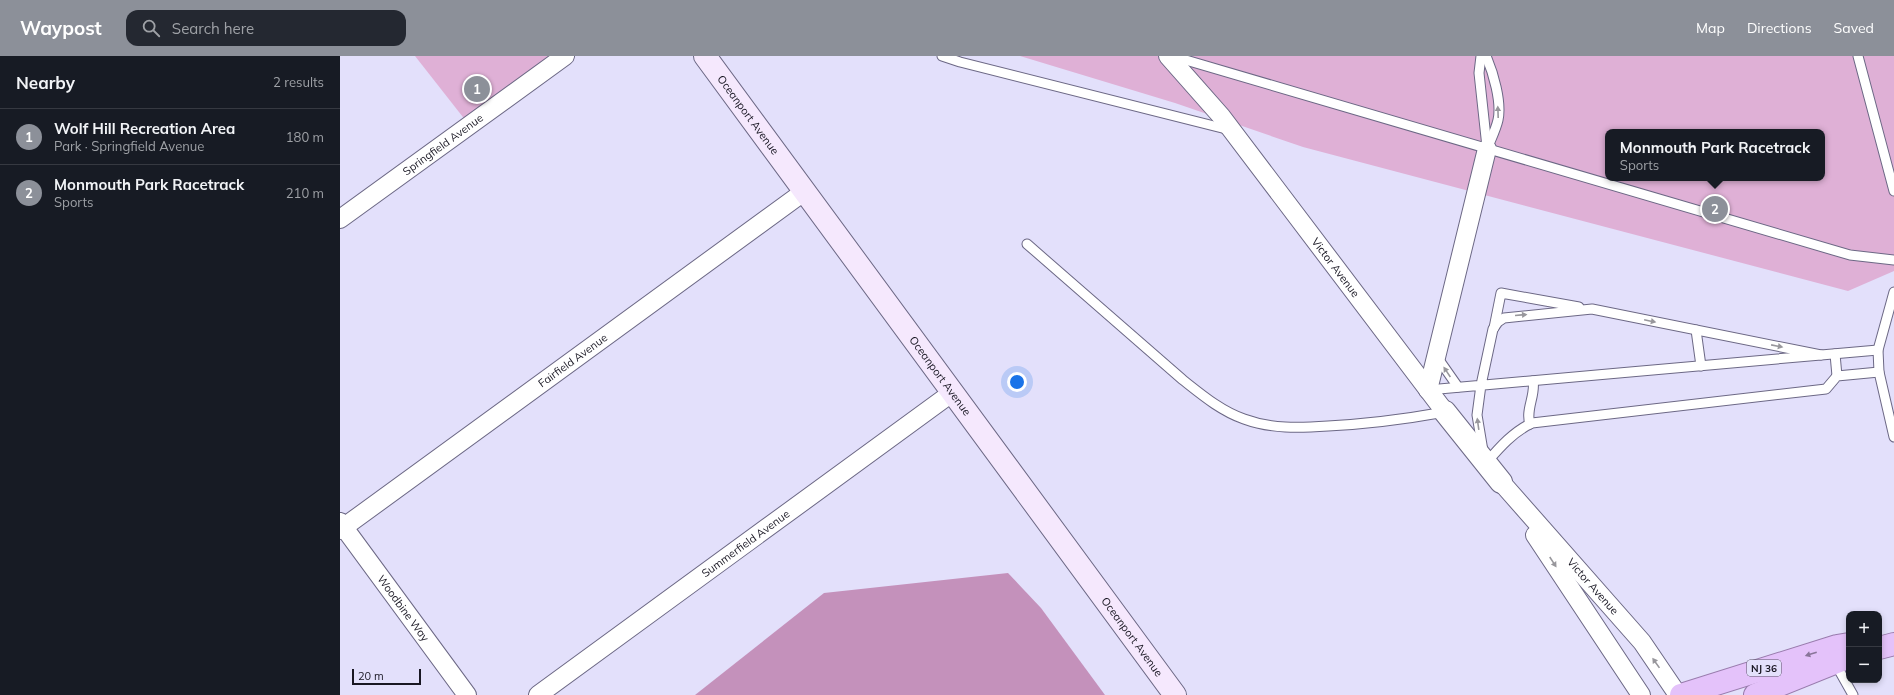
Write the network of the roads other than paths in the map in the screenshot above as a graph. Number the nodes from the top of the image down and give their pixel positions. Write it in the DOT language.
graph roads {
  1 [pos="565,56"];
  2 [pos="705,56"];
  3 [pos="942,56"];
  4 [pos="1168,56"];
  5 [pos="1172,56"];
  6 [pos="1858,56"];
  7 [pos="1484,60"];
  8 [pos="1232,130"];
  9 [pos="1487,149"];
  10 [pos="805,191"];
  11 [pos="1894,191"];
  12 [pos="340,219"];
  13 [pos="1027,244"];
  14 [pos="1894,260"];
  15 [pos="1894,292"];
  16 [pos="1592,309"];
  17 [pos="1494,329"];
  18 [pos="1696,330"];
  19 [pos="1878,350"];
  20 [pos="1835,354"];
  21 [pos="1821,355"];
  22 [pos="1437,356"];
  23 [pos="1701,366"];
  24 [pos="1879,372"];
  25 [pos="1837,376"];
  26 [pos="1533,381"];
  27 [pos="1481,385"];
  28 [pos="1458,387"];
  29 [pos="1428,390"];
  30 [pos="953,392"];
  31 [pos="1445,412"];
  32 [pos="1530,424"];
  33 [pos="1894,438"];
  34 [pos="1486,463"];
  35 [pos="1501,482"];
  36 [pos="341,526"];
  37 [pos="1894,636"];
  38 [pos="1882,638"];
  39 [pos="1894,644"];
  40 [pos="1846,645"];
  41 [pos="1882,647"];
  42 [pos="1842,660"];
  43 [pos="467,695"];
  44 [pos="538,695"];
  45 [pos="1175,695"];
  46 [pos="1641,695"];
  47 [pos="1680,695"];
  48 [pos="1755,695"];
  49 [pos="1853,695"];
  1 -- 12 [label="street, Springfield Avenue"];
  2 -- 10 [label="main road, Oceanport Avenue"];
  3 -- 8 [label="lane"];
  4 -- 8 [label="street, Victor Avenue"];
  5 -- 9 [label="lane"];
  6 -- 11 [label="lane"];
  7 -- 9 [label="lane"];
  9 -- 7 [label="lane, one-way"];
  8 -- 29 [label="street, Victor Avenue"];
  9 -- 14 [label="lane"];
  9 -- 22 [label="street"];
  10 -- 30 [label="main road, Oceanport Avenue"];
  10 -- 36 [label="street, Fairfield Avenue"];
  13 -- 31 [label="lane"];
  15 -- 19 [label="lane"];
  17 -- 16 [label="lane, one-way"];
  16 -- 17 [label="lane"];
  16 -- 18 [label="lane, one-way"];
  17 -- 27 [label="lane"];
  18 -- 21 [label="lane, one-way"];
  18 -- 23 [label="lane"];
  19 -- 20 [label="lane"];
  19 -- 24 [label="lane"];
  20 -- 21 [label="lane"];
  20 -- 25 [label="lane"];
  21 -- 23 [label="lane"];
  28 -- 22 [label="lane, one-way"];
  22 -- 29 [label="street"];
  23 -- 26 [label="lane"];
  24 -- 25 [label="lane"];
  24 -- 33 [label="lane"];
  25 -- 32 [label="lane"];
  26 -- 27 [label="lane"];
  26 -- 32 [label="lane"];
  27 -- 28 [label="lane"];
  34 -- 27 [label="lane, one-way"];
  28 -- 29 [label="lane"];
  29 -- 31 [label="street, Victor Avenue"];
  30 -- 44 [label="street, Summerfield Avenue"];
  30 -- 45 [label="main road, Oceanport Avenue"];
  31 -- 34 [label="street, Victor Avenue"];
  32 -- 34 [label="lane"];
  34 -- 35 [label="street, Victor Avenue"];
  35 -- 46 [label="street, Victor Avenue, one-way"];
  47 -- 35 [label="street, Victor Avenue, one-way"];
  36 -- 43 [label="street, Woodbine Way"];
  37 -- 38 [label="highway"];
  39 -- 41 [label="highway"];
  40 -- 47 [label="highway, NJ 36, one-way"];
  42 -- 48 [label="highway, NJ 36"];
  42 -- 49 [label="lane"];
}
